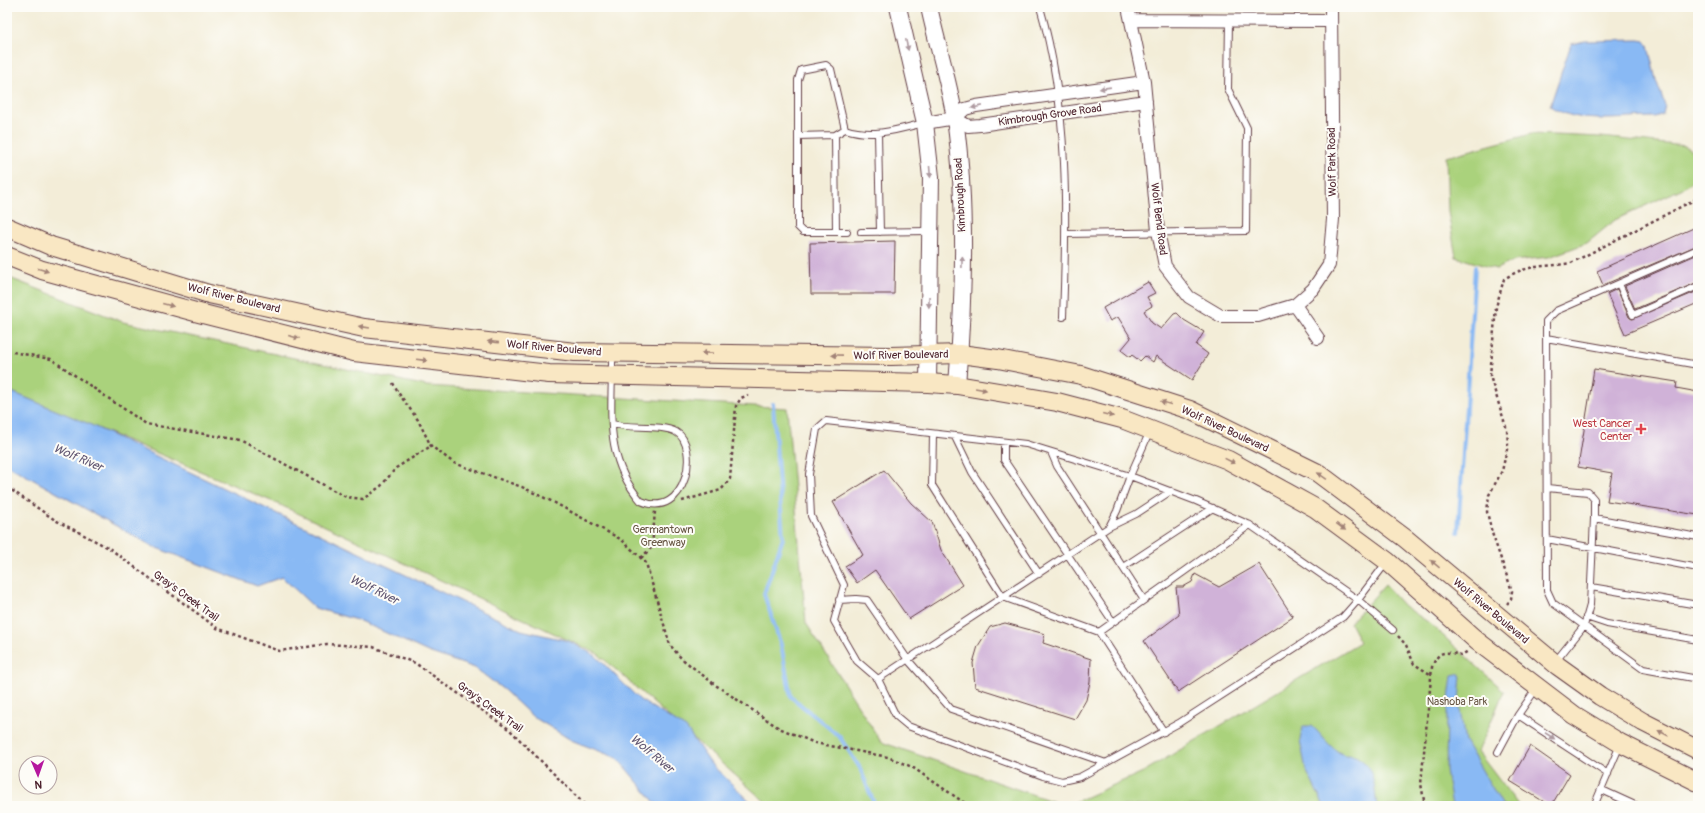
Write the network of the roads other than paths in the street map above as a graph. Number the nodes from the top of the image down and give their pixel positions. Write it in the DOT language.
graph roads {
  1 [pos="898,7"];
  2 [pos="929,7"];
  3 [pos="1040,7"];
  4 [pos="1128,7"];
  5 [pos="1331,7"];
  6 [pos="1132,20"];
  7 [pos="1229,20"];
  8 [pos="1331,22"];
  9 [pos="1144,82"];
  10 [pos="1058,95"];
  11 [pos="1146,101"];
  12 [pos="1061,114"];
  13 [pos="955,118"];
  14 [pos="925,123"];
  15 [pos="845,129"];
  16 [pos="878,133"];
  17 [pos="835,135"];
  18 [pos="798,136"];
  19 [pos="7,227"];
  20 [pos="930,231"];
  21 [pos="1158,231"];
  22 [pos="836,232"];
  23 [pos="847,232"];
  24 [pos="861,232"];
  25 [pos="880,232"];
  26 [pos="1066,234"];
  27 [pos="1698,249"];
  28 [pos="7,256"];
  29 [pos="1619,284"];
  30 [pos="1698,286"];
  31 [pos="1295,305"];
  32 [pos="1063,316"];
  33 [pos="1318,338"];
  34 [pos="1546,338"];
  35 [pos="612,352"];
  36 [pos="929,354"];
  37 [pos="960,354"];
  38 [pos="1698,364"];
  39 [pos="612,376"];
  40 [pos="928,383"];
  41 [pos="957,385"];
  42 [pos="612,424"];
  43 [pos="1151,429"];
  44 [pos="933,435"];
  45 [pos="955,437"];
  46 [pos="1004,442"];
  47 [pos="1051,452"];
  48 [pos="1130,476"];
  49 [pos="1547,488"];
  50 [pos="1171,491"];
  51 [pos="1213,508"];
  52 [pos="1594,518"];
  53 [pos="1250,525"];
  54 [pos="1109,527"];
  55 [pos="1101,532"];
  56 [pos="1698,537"];
  57 [pos="1547,539"];
  58 [pos="1592,548"];
  59 [pos="1067,555"];
  60 [pos="1387,561"];
  61 [pos="1123,567"];
  62 [pos="1698,568"];
  63 [pos="1039,574"];
  64 [pos="1590,586"];
  65 [pos="1003,597"];
  66 [pos="839,600"];
  67 [pos="1144,600"];
  68 [pos="1358,600"];
  69 [pos="1698,605"];
  70 [pos="1586,618"];
  71 [pos="1113,622"];
  72 [pos="1584,626"];
  73 [pos="1393,630"];
  74 [pos="1098,632"];
  75 [pos="1698,640"];
  76 [pos="908,660"];
  77 [pos="1554,663"];
  78 [pos="878,679"];
  79 [pos="1698,679"];
  80 [pos="1536,687"];
  81 [pos="1518,715"];
  82 [pos="1164,732"];
  83 [pos="1620,743"];
  84 [pos="1698,750"];
  85 [pos="1498,752"];
  86 [pos="1106,763"];
  87 [pos="1608,774"];
  88 [pos="1698,782"];
  89 [pos="1602,790"];
  90 [pos="1594,806"];
  91 [pos="1636,806"];
  1 -- 14 [label="street, one-way"];
  2 -- 13 [label="street, Kimbrough Road"];
  3 -- 10 [label="lane"];
  4 -- 6 [label="street, Wolf Bend Road"];
  5 -- 8 [label="street, Wolf Park Road"];
  6 -- 7 [label="street"];
  6 -- 9 [label="street, Wolf Bend Road"];
  7 -- 8 [label="street"];
  7 -- 21 [label="lane"];
  8 -- 31 [label="street, Wolf Park Road"];
  9 -- 10 [label="street, Kimbrough Grove Road, one-way"];
  9 -- 11 [label="street, Wolf Bend Road"];
  10 -- 12 [label="lane"];
  10 -- 13 [label="street, Kimbrough Grove Road, one-way"];
  11 -- 12 [label="street, Kimbrough Grove Road"];
  11 -- 21 [label="street, Wolf Bend Road"];
  12 -- 13 [label="street, Kimbrough Grove Road"];
  12 -- 26 [label="lane"];
  13 -- 14 [label="street, Kimbrough Grove Road"];
  37 -- 13 [label="street, Kimbrough Road, one-way"];
  14 -- 16 [label="lane"];
  14 -- 20 [label="street, one-way"];
  15 -- 16 [label="lane"];
  15 -- 17 [label="lane"];
  15 -- 18 [label="lane"];
  16 -- 25 [label="lane"];
  17 -- 18 [label="lane"];
  17 -- 22 [label="lane"];
  18 -- 22 [label="lane"];
  35 -- 19 [label="main road, Wolf River Boulevard, one-way"];
  20 -- 25 [label="lane"];
  20 -- 36 [label="street, one-way"];
  21 -- 26 [label="lane"];
  21 -- 31 [label="street, Wolf Bend Road"];
  22 -- 23 [label="lane"];
  24 -- 25 [label="lane"];
  26 -- 32 [label="lane"];
  27 -- 29 [label="lane"];
  28 -- 39 [label="main road, Wolf River Boulevard, one-way"];
  29 -- 30 [label="lane"];
  29 -- 34 [label="lane"];
  31 -- 33 [label="street"];
  34 -- 38 [label="lane"];
  34 -- 49 [label="lane"];
  36 -- 35 [label="main road, Wolf River Boulevard, one-way"];
  35 -- 39 [label="lane"];
  36 -- 37 [label="main road, Wolf River Boulevard"];
  36 -- 40 [label="street"];
  37 -- 41 [label="street, Kimbrough Road"];
  77 -- 37 [label="main road, Wolf River Boulevard, one-way"];
  39 -- 40 [label="main road, Wolf River Boulevard"];
  39 -- 42 [label="lane"];
  40 -- 41 [label="main road, Wolf River Boulevard"];
  41 -- 43 [label="main road, Wolf River Boulevard, one-way"];
  42 -- 42 [label="lane"];
  43 -- 48 [label="lane"];
  43 -- 60 [label="main road, Wolf River Boulevard, one-way"];
  44 -- 45 [label="lane"];
  44 -- 65 [label="lane"];
  44 -- 66 [label="lane"];
  45 -- 46 [label="lane"];
  45 -- 63 [label="lane"];
  46 -- 47 [label="lane"];
  46 -- 59 [label="lane"];
  47 -- 48 [label="lane"];
  47 -- 55 [label="lane"];
  48 -- 50 [label="lane"];
  48 -- 54 [label="lane"];
  49 -- 52 [label="lane"];
  49 -- 57 [label="lane"];
  50 -- 51 [label="lane"];
  50 -- 54 [label="lane"];
  51 -- 53 [label="lane"];
  51 -- 61 [label="lane"];
  52 -- 56 [label="lane"];
  52 -- 58 [label="lane"];
  53 -- 67 [label="lane"];
  53 -- 68 [label="lane"];
  54 -- 55 [label="lane"];
  55 -- 59 [label="lane"];
  55 -- 61 [label="lane"];
  57 -- 58 [label="lane"];
  57 -- 72 [label="lane"];
  58 -- 62 [label="lane"];
  58 -- 64 [label="lane"];
  59 -- 63 [label="lane"];
  59 -- 71 [label="lane"];
  60 -- 68 [label="lane"];
  60 -- 80 [label="main road, Wolf River Boulevard"];
  61 -- 67 [label="lane"];
  63 -- 65 [label="lane"];
  64 -- 69 [label="lane"];
  64 -- 70 [label="lane"];
  65 -- 74 [label="lane"];
  65 -- 76 [label="lane"];
  66 -- 76 [label="lane"];
  66 -- 78 [label="lane"];
  67 -- 71 [label="lane"];
  68 -- 73 [label="lane"];
  68 -- 82 [label="lane"];
  70 -- 72 [label="lane"];
  70 -- 75 [label="lane"];
  71 -- 74 [label="lane"];
  72 -- 77 [label="lane"];
  72 -- 79 [label="lane"];
  74 -- 82 [label="lane"];
  76 -- 78 [label="lane"];
  76 -- 86 [label="lane"];
  84 -- 77 [label="main road, Wolf River Boulevard, one-way"];
  78 -- 86 [label="lane"];
  80 -- 81 [label="lane"];
  80 -- 83 [label="main road, Wolf River Boulevard"];
  81 -- 85 [label="lane"];
  81 -- 87 [label="lane, one-way"];
  82 -- 86 [label="lane"];
  83 -- 87 [label="lane"];
  83 -- 88 [label="main road, Wolf River Boulevard"];
  87 -- 89 [label="lane"];
  89 -- 90 [label="lane"];
  89 -- 91 [label="lane"];
}
